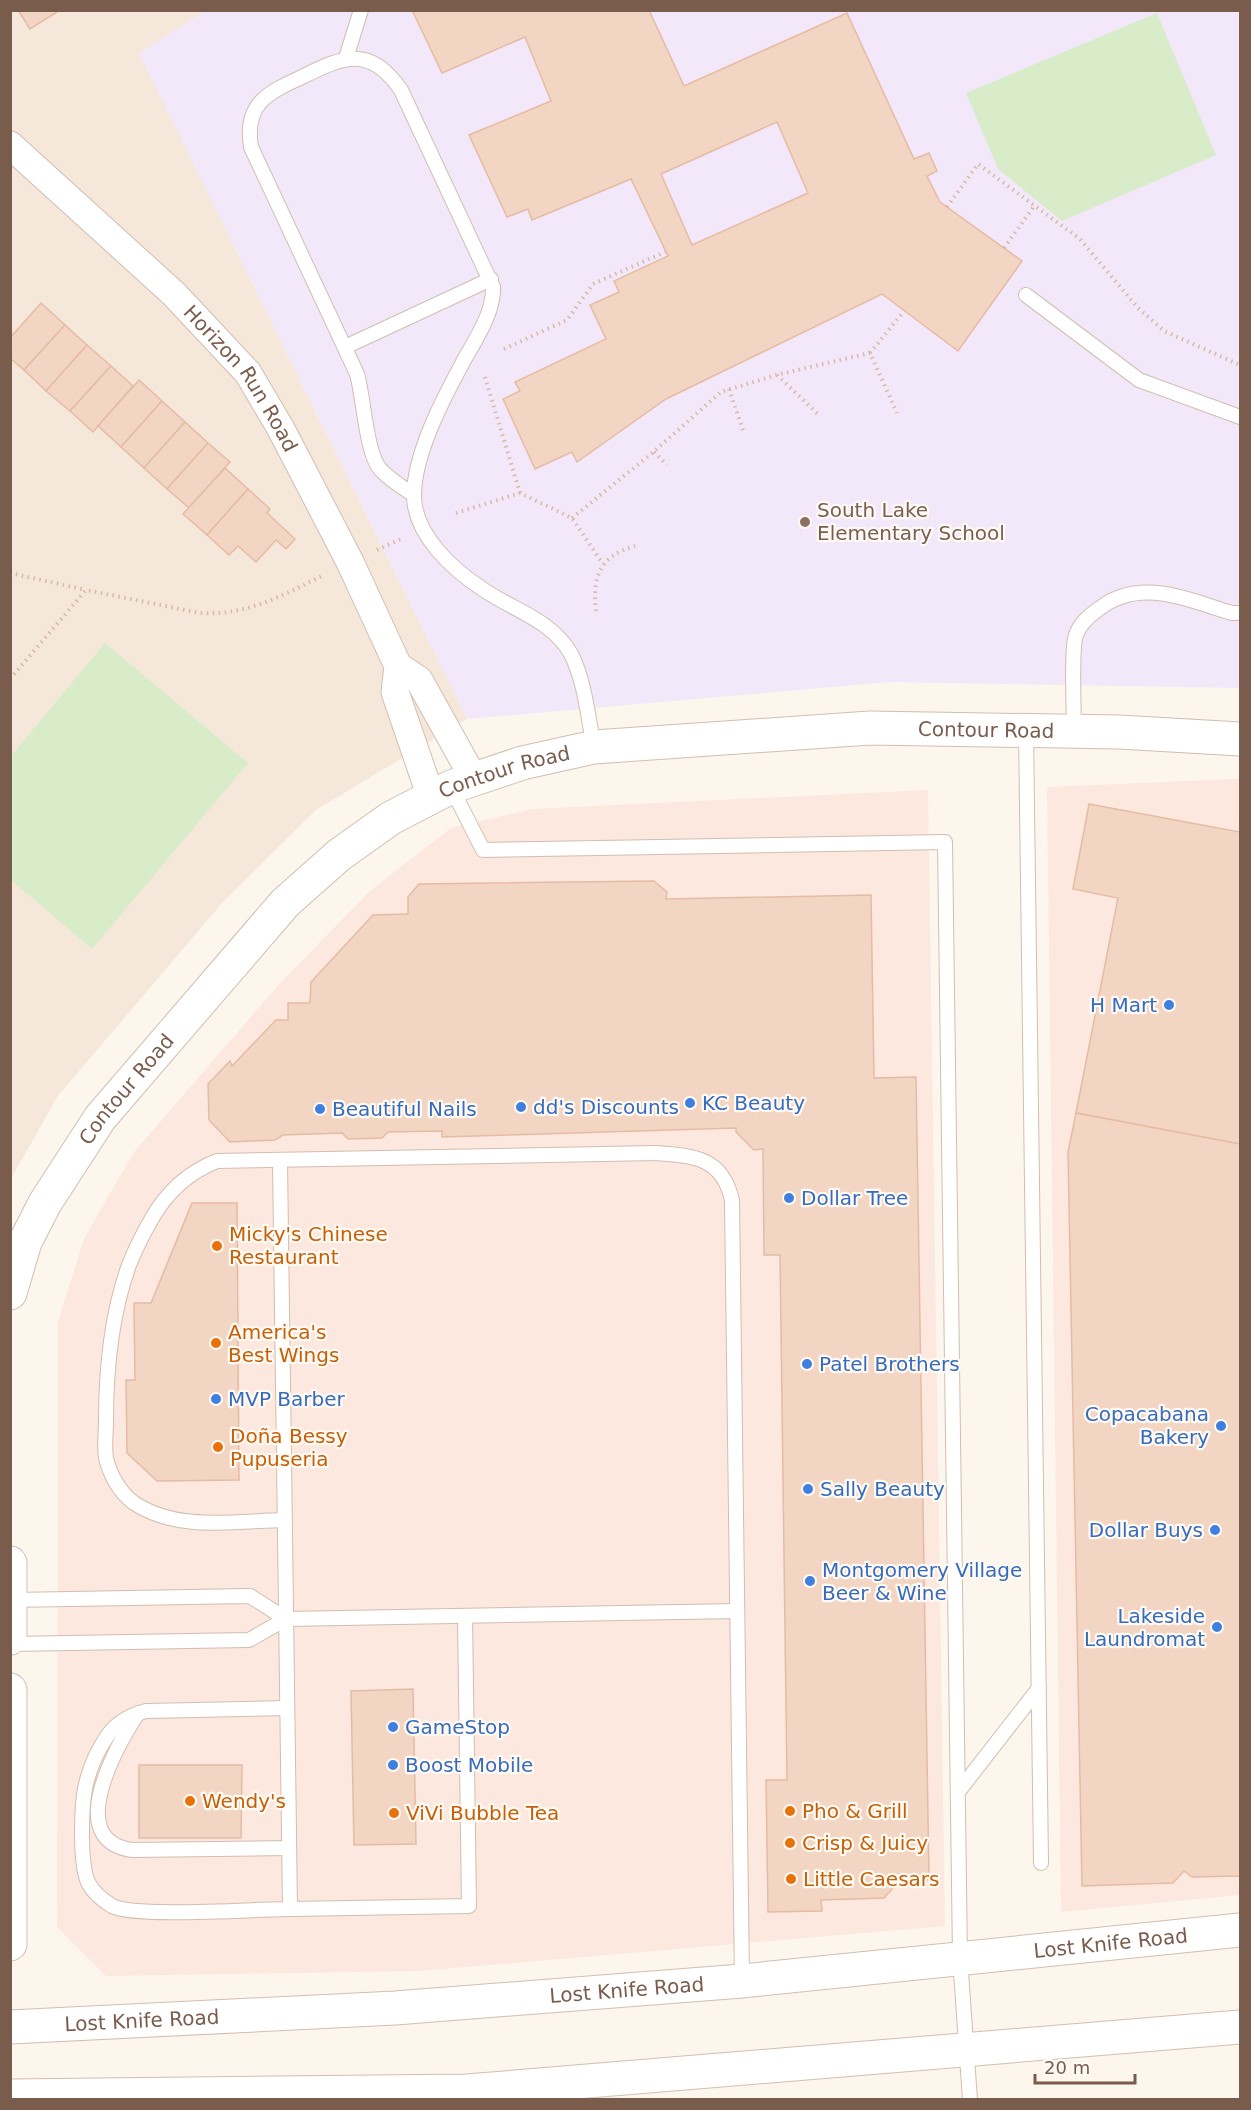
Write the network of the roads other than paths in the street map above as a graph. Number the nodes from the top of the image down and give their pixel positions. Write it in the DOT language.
graph roads {
  1 [pos="361,10"];
  2 [pos="346,58"];
  3 [pos="10,145"];
  4 [pos="490,279"];
  5 [pos="1026,295"];
  6 [pos="345,347"];
  7 [pos="1240,417"];
  8 [pos="414,495"];
  9 [pos="1240,613"];
  10 [pos="398,666"];
  11 [pos="1026,731"];
  12 [pos="1074,732"];
  13 [pos="1240,739"];
  14 [pos="594,747"];
  15 [pos="452,788"];
  16 [pos="280,1160"];
  17 [pos="18,1240"];
  18 [pos="10,1293"];
  19 [pos="285,1520"];
  20 [pos="10,1563"];
  21 [pos="11,1600"];
  22 [pos="737,1611"];
  23 [pos="465,1616"];
  24 [pos="286,1619"];
  25 [pos="10,1638"];
  26 [pos="10,1644"];
  27 [pos="1039,1688"];
  28 [pos="10,1690"];
  29 [pos="287,1708"];
  30 [pos="138,1713"];
  31 [pos="958,1792"];
  32 [pos="289,1848"];
  33 [pos="1041,1863"];
  34 [pos="290,1909"];
  35 [pos="1240,1930"];
  36 [pos="10,1944"];
  37 [pos="960,1958"];
  38 [pos="742,1981"];
  39 [pos="10,2027"];
  40 [pos="1240,2027"];
  41 [pos="967,2051"];
  42 [pos="10,2096"];
  43 [pos="970,2100"];
  1 -- 2 [label="lane"];
  2 -- 4 [label="lane"];
  2 -- 6 [label="lane"];
  3 -- 10 [label="street, Horizon Run Road"];
  4 -- 6 [label="lane"];
  4 -- 8 [label="lane"];
  5 -- 7 [label="lane"];
  6 -- 8 [label="lane"];
  8 -- 14 [label="lane"];
  9 -- 12 [label="lane"];
  10 -- 15 [label="street, Horizon Run Road"];
  10 -- 15 [label="street, Horizon Run Road"];
  11 -- 12 [label="street, Contour Road"];
  11 -- 14 [label="street, Contour Road"];
  11 -- 27 [label="lane"];
  12 -- 13 [label="street, Contour Road"];
  14 -- 15 [label="street, Contour Road"];
  15 -- 17 [label="street, Contour Road"];
  15 -- 31 [label="lane"];
  16 -- 19 [label="lane"];
  16 -- 19 [label="lane"];
  16 -- 22 [label="lane"];
  17 -- 18 [label="street, Contour Road"];
  19 -- 24 [label="lane"];
  20 -- 21 [label="street"];
  21 -- 24 [label="lane"];
  21 -- 25 [label="street"];
  22 -- 23 [label="lane"];
  22 -- 38 [label="lane"];
  23 -- 24 [label="lane"];
  23 -- 34 [label="lane"];
  24 -- 26 [label="lane"];
  24 -- 29 [label="lane"];
  27 -- 31 [label="lane"];
  27 -- 33 [label="lane"];
  28 -- 36 [label="street"];
  29 -- 30 [label="lane"];
  29 -- 32 [label="lane"];
  30 -- 32 [label="lane"];
  30 -- 34 [label="lane"];
  31 -- 37 [label="lane"];
  32 -- 34 [label="lane"];
  35 -- 37 [label="street, Lost Knife Road"];
  37 -- 38 [label="street, Lost Knife Road"];
  37 -- 41 [label="lane"];
  38 -- 39 [label="street, Lost Knife Road"];
  40 -- 41 [label="street"];
  41 -- 42 [label="street"];
  41 -- 43 [label="lane"];
}
